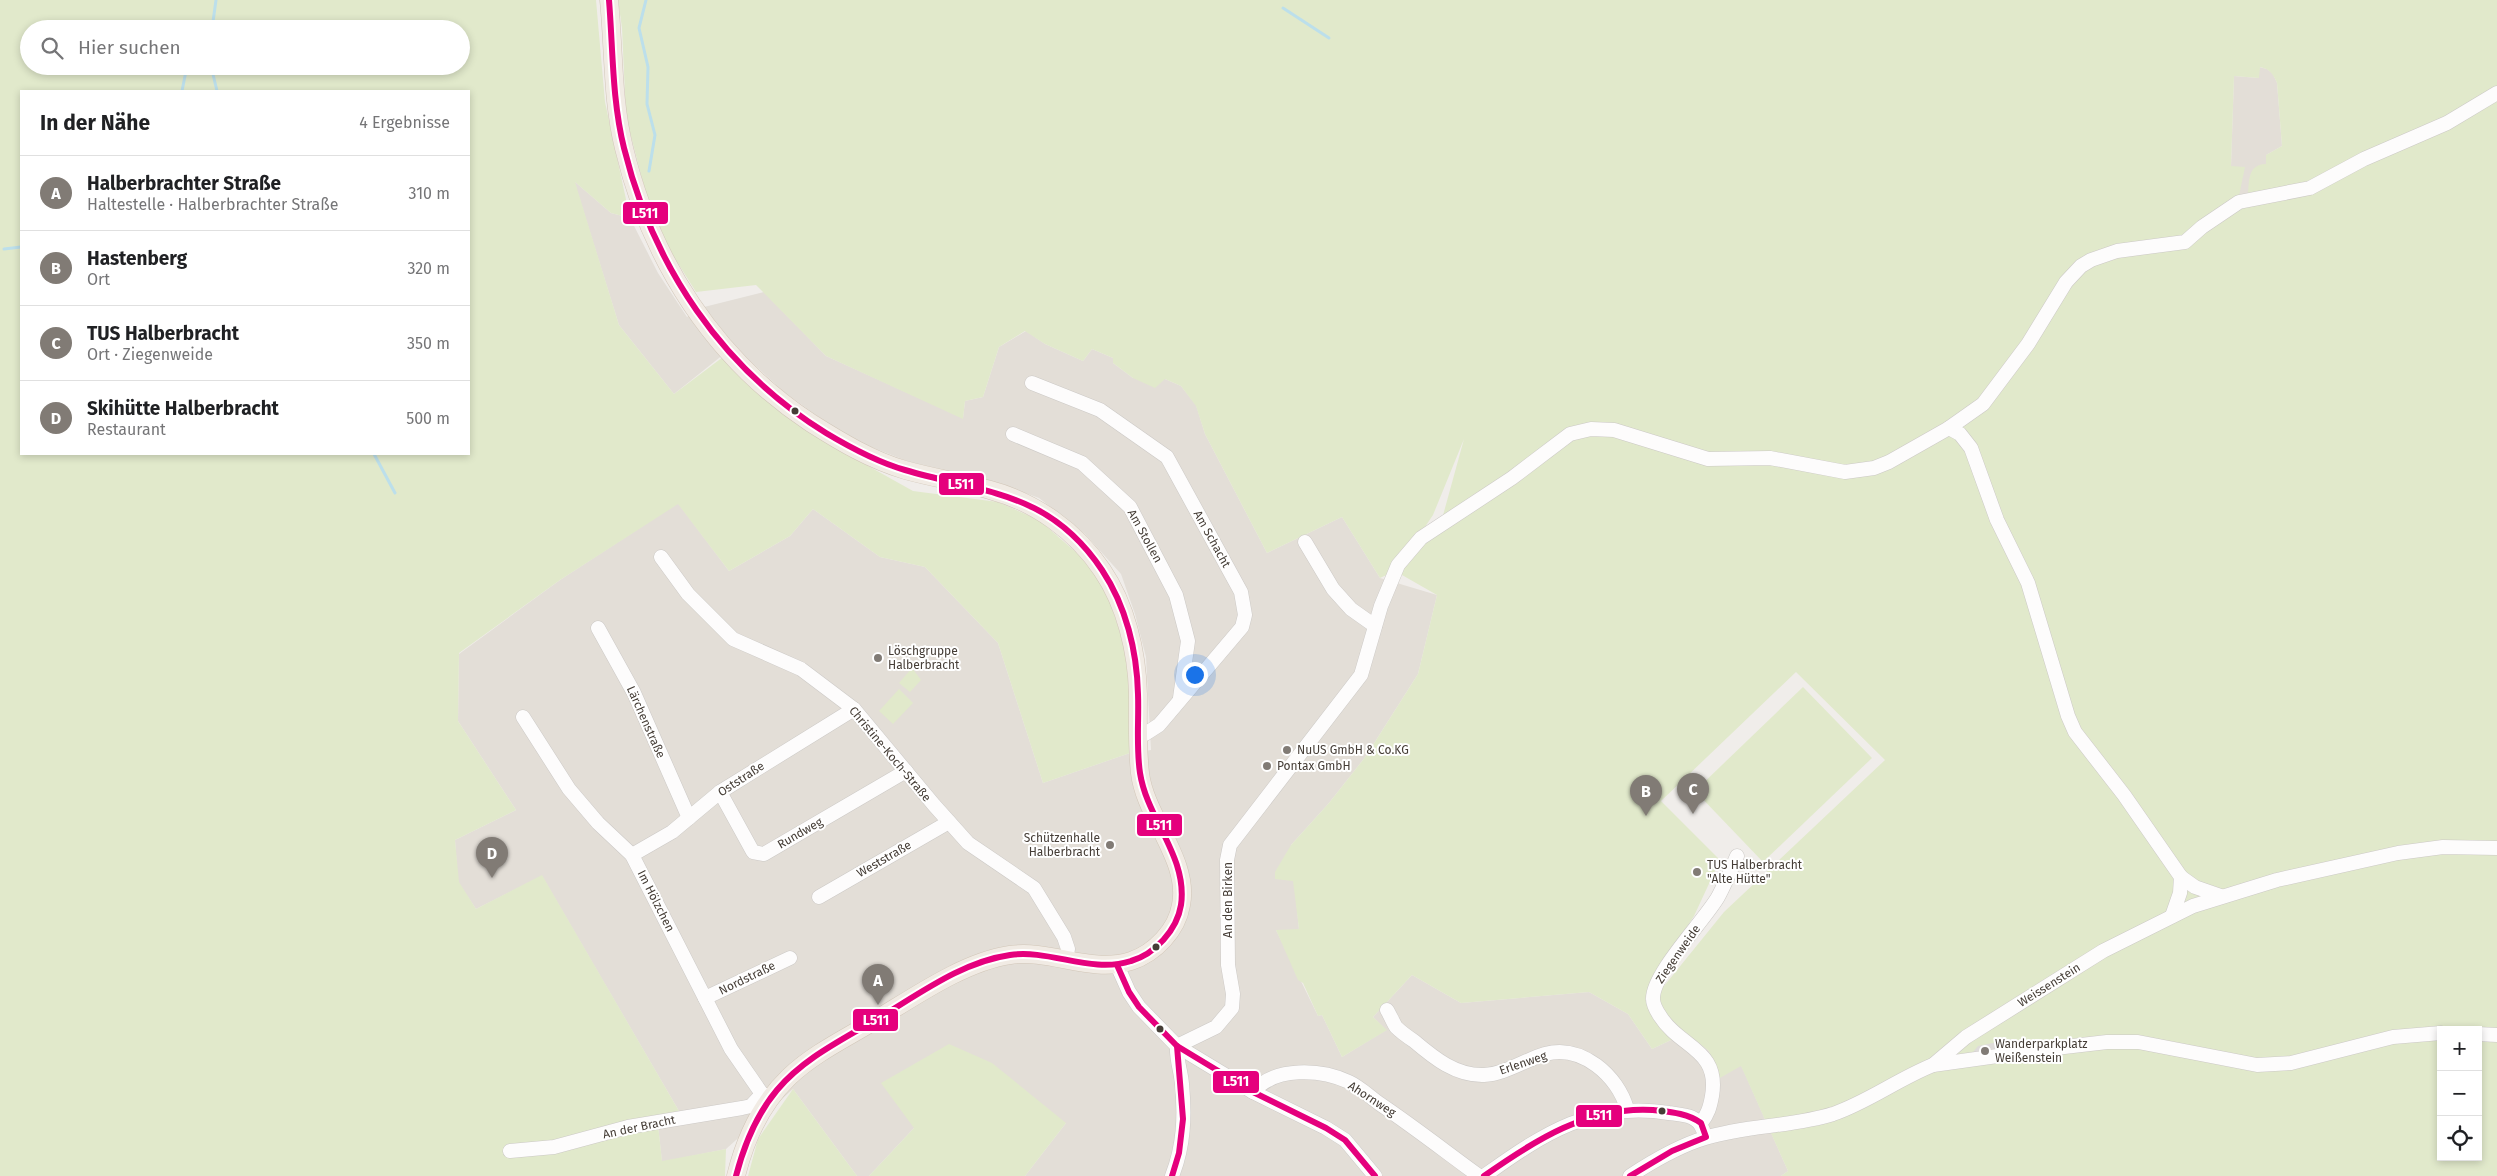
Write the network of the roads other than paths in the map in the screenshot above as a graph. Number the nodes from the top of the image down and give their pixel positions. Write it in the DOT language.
graph roads {
  1 [pos="609,0"];
  2 [pos="2497,94"];
  3 [pos="1032,383"];
  4 [pos="1949,428"];
  5 [pos="1013,434"];
  6 [pos="1304,542"];
  7 [pos="661,557"];
  8 [pos="1375,626"];
  9 [pos="598,628"];
  10 [pos="1180,698"];
  11 [pos="854,709"];
  12 [pos="523,716"];
  13 [pos="1137,734"];
  14 [pos="906,771"];
  15 [pos="720,792"];
  16 [pos="688,818"];
  17 [pos="949,822"];
  18 [pos="2497,848"];
  19 [pos="632,855"];
  20 [pos="1738,856"];
  21 [pos="2181,877"];
  22 [pos="2220,896"];
  23 [pos="819,897"];
  24 [pos="2172,916"];
  25 [pos="790,958"];
  26 [pos="1066,959"];
  27 [pos="1117,965"];
  28 [pos="705,998"];
  29 [pos="1387,1010"];
  30 [pos="2437,1033"];
  31 [pos="2482,1034"];
  32 [pos="2497,1035"];
  33 [pos="1177,1046"];
  34 [pos="1933,1065"];
  35 [pos="1253,1092"];
  36 [pos="767,1095"];
  37 [pos="1627,1109"];
  38 [pos="1701,1123"];
  39 [pos="1706,1137"];
  40 [pos="510,1151"];
  41 [pos="736,1176"];
  42 [pos="1172,1176"];
  43 [pos="1375,1176"];
  44 [pos="1479,1176"];
  45 [pos="1484,1176"];
  46 [pos="1630,1176"];
  1 -- 13 [label="main road"];
  2 -- 4 [label="street, An den Birken"];
  3 -- 10 [label="street, Am Schacht"];
  4 -- 8 [label="street, An den Birken"];
  4 -- 21 [label="street"];
  5 -- 10 [label="street, Am Stollen"];
  6 -- 8 [label="street"];
  7 -- 11 [label="street, Christine-Koch-Straße"];
  8 -- 33 [label="street, An den Birken"];
  9 -- 16 [label="street, Lärchenstraße"];
  10 -- 13 [label="street, Am Schacht"];
  11 -- 14 [label="street, Christine-Koch-Straße"];
  11 -- 15 [label="street, Oststraße"];
  12 -- 19 [label="street, Im Hölzchen"];
  13 -- 27 [label="main road"];
  14 -- 15 [label="street, Rundweg"];
  14 -- 17 [label="street, Christine-Koch-Straße"];
  15 -- 16 [label="street, Oststraße"];
  16 -- 19 [label="street, Oststraße"];
  17 -- 23 [label="street, Weststraße"];
  17 -- 26 [label="street, Christine-Koch-Straße"];
  18 -- 22 [label="street, Weissenstein"];
  19 -- 28 [label="street, Im Hölzchen"];
  20 -- 38 [label="street, Ziegenweide"];
  21 -- 22 [label="street"];
  21 -- 24 [label="street"];
  22 -- 24 [label="street, Weissenstein"];
  24 -- 34 [label="street, Weissenstein"];
  25 -- 28 [label="street, Nordstraße"];
  26 -- 27 [label="main road"];
  26 -- 36 [label="main road"];
  27 -- 33 [label="street"];
  28 -- 36 [label="street, Im Hölzchen"];
  29 -- 37 [label="street, Erlenweg"];
  30 -- 34 [label="street"];
  31 -- 32 [label="street"];
  33 -- 35 [label="street"];
  33 -- 42 [label="street"];
  34 -- 39 [label="street"];
  35 -- 43 [label="street"];
  35 -- 44 [label="street, Ahornweg"];
  36 -- 40 [label="street, An der Bracht"];
  36 -- 41 [label="main road"];
  37 -- 38 [label="street"];
  37 -- 45 [label="street"];
  38 -- 39 [label="street"];
  39 -- 46 [label="street"];
}
